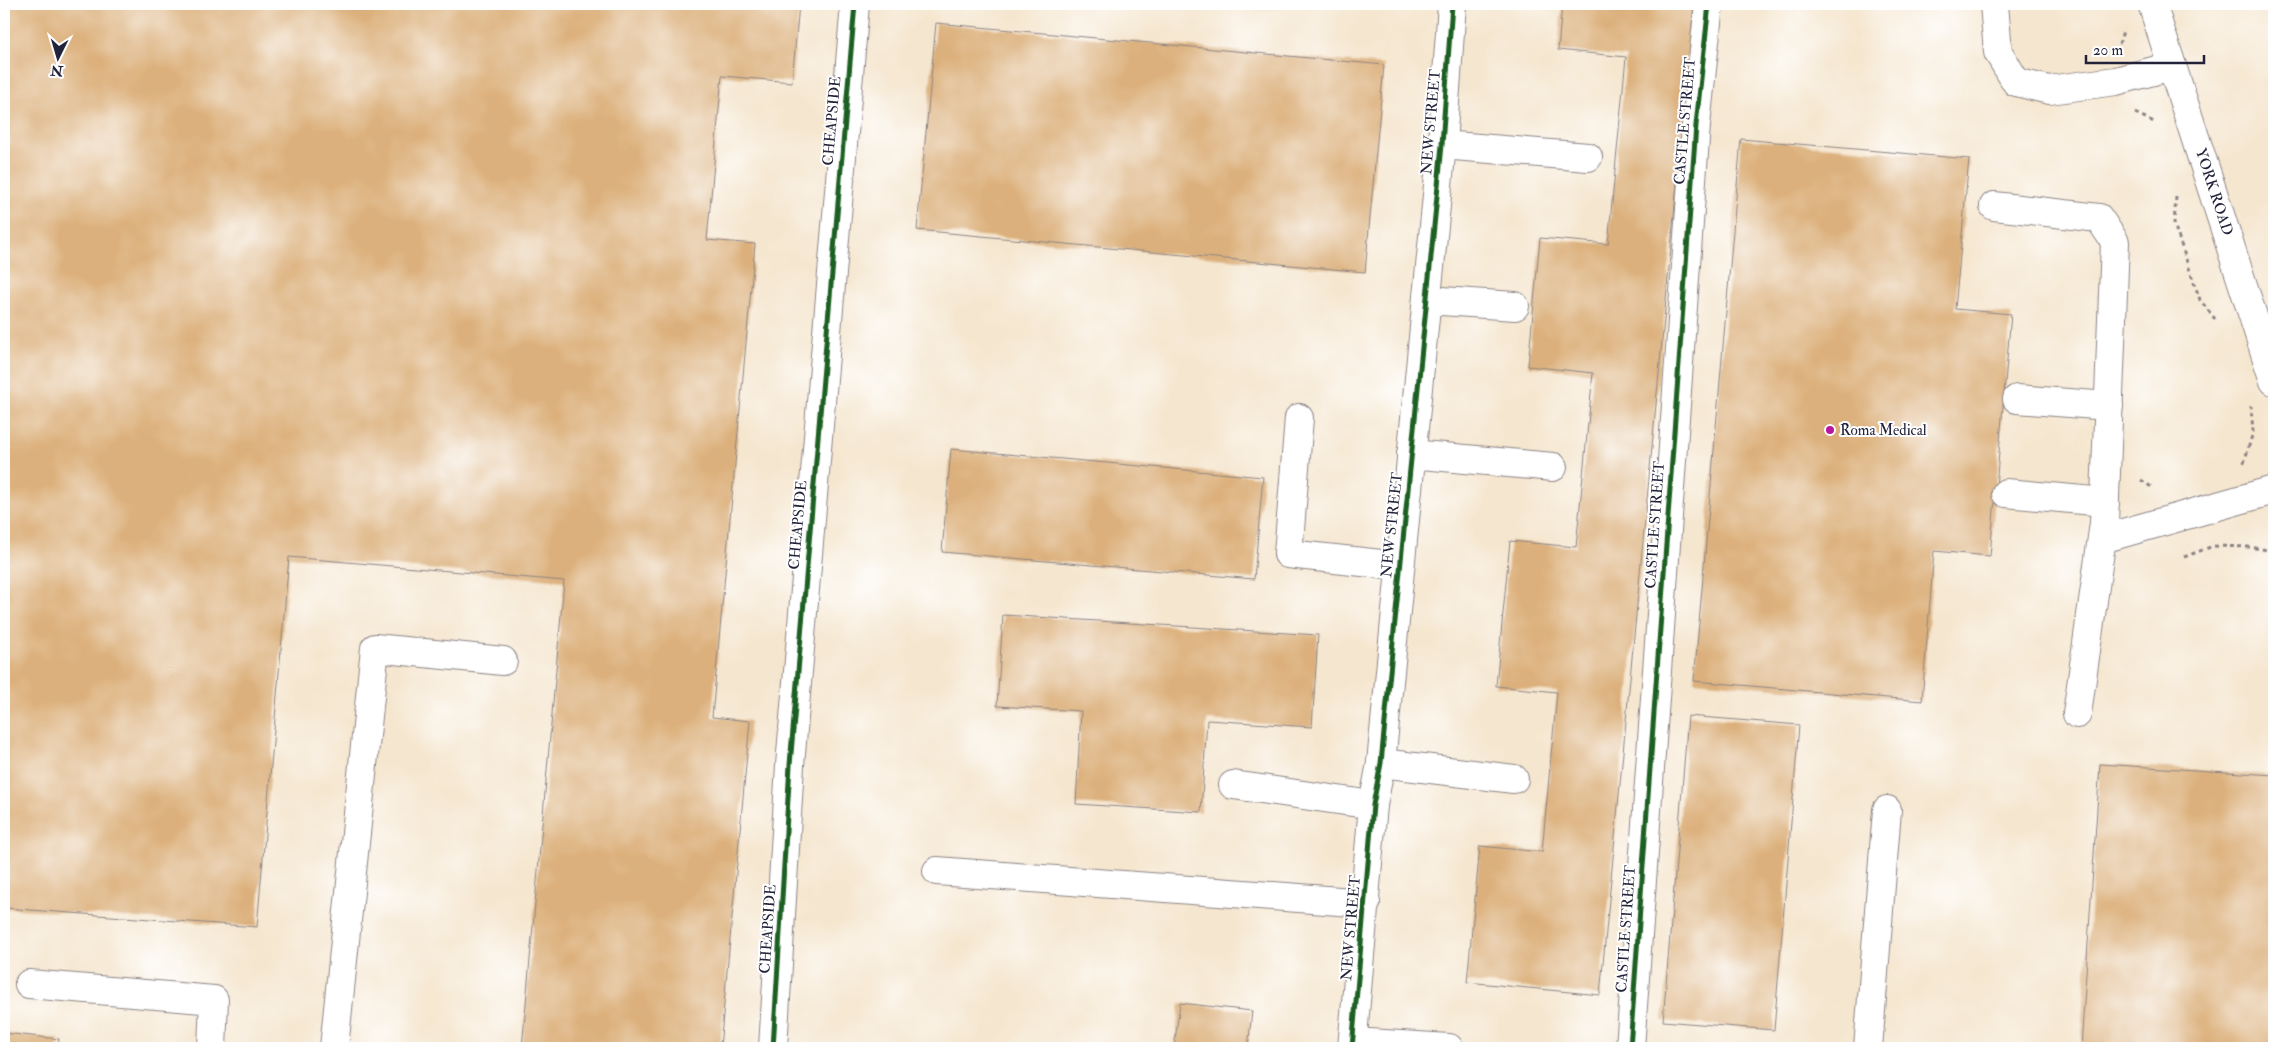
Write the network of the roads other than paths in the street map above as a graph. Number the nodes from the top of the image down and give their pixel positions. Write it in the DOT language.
graph roads {
  1 [pos="855,4"];
  2 [pos="1452,4"];
  3 [pos="1709,4"];
  4 [pos="1994,4"];
  5 [pos="2152,4"];
  6 [pos="2172,66"];
  7 [pos="1442,144"];
  8 [pos="1588,157"];
  9 [pos="1994,206"];
  10 [pos="1427,300"];
  11 [pos="1516,306"];
  12 [pos="2274,381"];
  13 [pos="2017,399"];
  14 [pos="2109,406"];
  15 [pos="1299,418"];
  16 [pos="1412,454"];
  17 [pos="1553,466"];
  18 [pos="2274,490"];
  19 [pos="2006,493"];
  20 [pos="2105,502"];
  21 [pos="2102,539"];
  22 [pos="1400,566"];
  23 [pos="503,661"];
  24 [pos="2077,714"];
  25 [pos="1381,762"];
  26 [pos="1514,779"];
  27 [pos="1234,785"];
  28 [pos="1373,805"];
  29 [pos="1887,810"];
  30 [pos="937,871"];
  31 [pos="1366,903"];
  32 [pos="29,984"];
  33 [pos="1352,1045"];
  34 [pos="212,1048"];
  35 [pos="334,1048"];
  36 [pos="773,1048"];
  37 [pos="1449,1048"];
  38 [pos="1630,1048"];
  39 [pos="1868,1048"];
  1 -- 36 [label="street, CHEAPSIDE"];
  2 -- 7 [label="street, NEW STREET"];
  3 -- 38 [label="street, CASTLE STREET"];
  4 -- 6 [label="street"];
  5 -- 6 [label="street, YORK ROAD"];
  6 -- 12 [label="street, YORK ROAD"];
  7 -- 8 [label="street"];
  7 -- 10 [label="street, NEW STREET"];
  9 -- 14 [label="street"];
  10 -- 11 [label="street"];
  10 -- 16 [label="street, NEW STREET"];
  13 -- 14 [label="street"];
  14 -- 20 [label="street"];
  15 -- 22 [label="street"];
  16 -- 17 [label="street"];
  16 -- 22 [label="street, NEW STREET"];
  18 -- 21 [label="street"];
  19 -- 20 [label="street"];
  20 -- 21 [label="street"];
  21 -- 24 [label="street"];
  22 -- 25 [label="street, NEW STREET"];
  23 -- 35 [label="street"];
  25 -- 26 [label="street"];
  25 -- 28 [label="street, NEW STREET"];
  27 -- 28 [label="street"];
  28 -- 31 [label="street, NEW STREET"];
  29 -- 39 [label="street"];
  30 -- 31 [label="street"];
  31 -- 33 [label="street, NEW STREET"];
  32 -- 34 [label="street"];
  33 -- 37 [label="street"];
}
